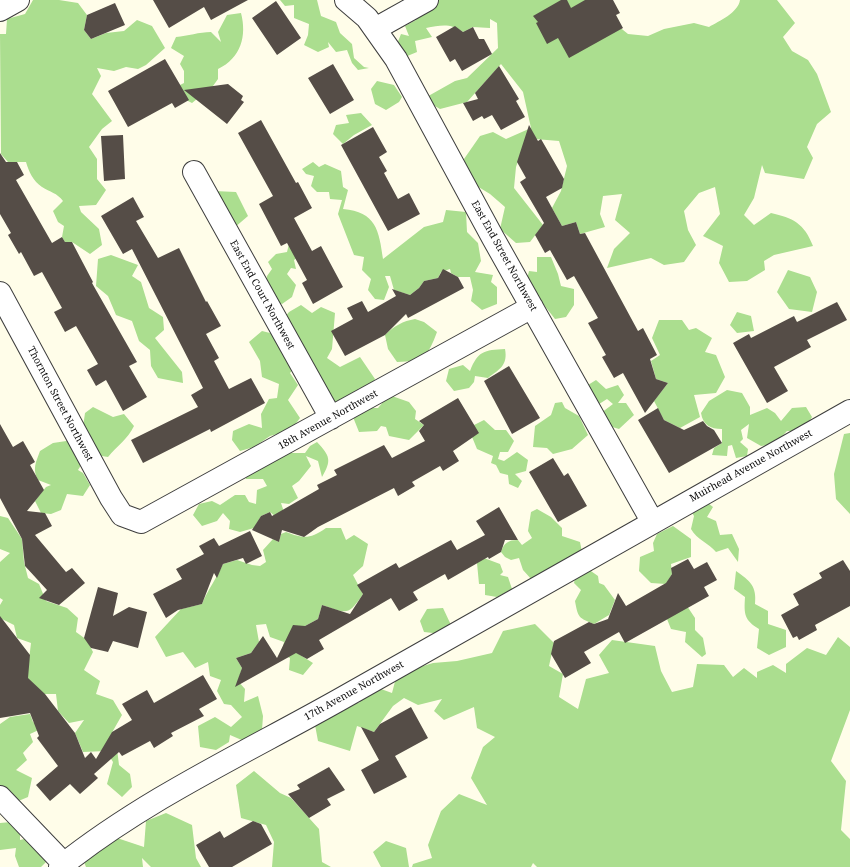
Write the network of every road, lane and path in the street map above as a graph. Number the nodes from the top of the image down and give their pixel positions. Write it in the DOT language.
graph roads {
  1 [pos="18,0"];
  2 [pos="346,0"];
  3 [pos="427,0"];
  4 [pos="0,10"];
  5 [pos="375,29"];
  6 [pos="194,172"];
  7 [pos="0,293"];
  8 [pos="532,307"];
  9 [pos="850,411"];
  10 [pos="331,418"];
  11 [pos="122,515"];
  12 [pos="652,521"];
  13 [pos="0,797"];
  14 [pos="64,866"];
  1 -- 4 [label="street"];
  2 -- 5 [label="street, East End Street Northwest"];
  3 -- 5 [label="street"];
  5 -- 8 [label="street, East End Street Northwest"];
  6 -- 10 [label="street, East End Court Northwest"];
  7 -- 11 [label="street, Thornton Street Northwest"];
  8 -- 10 [label="street, 18th Avenue Northwest"];
  8 -- 12 [label="street, East End Street Northwest"];
  9 -- 12 [label="street, Muirhead Avenue Northwest"];
  10 -- 11 [label="street, 18th Avenue Northwest"];
  12 -- 14 [label="street, 17th Avenue Northwest"];
  13 -- 14 [label="street"];
}
